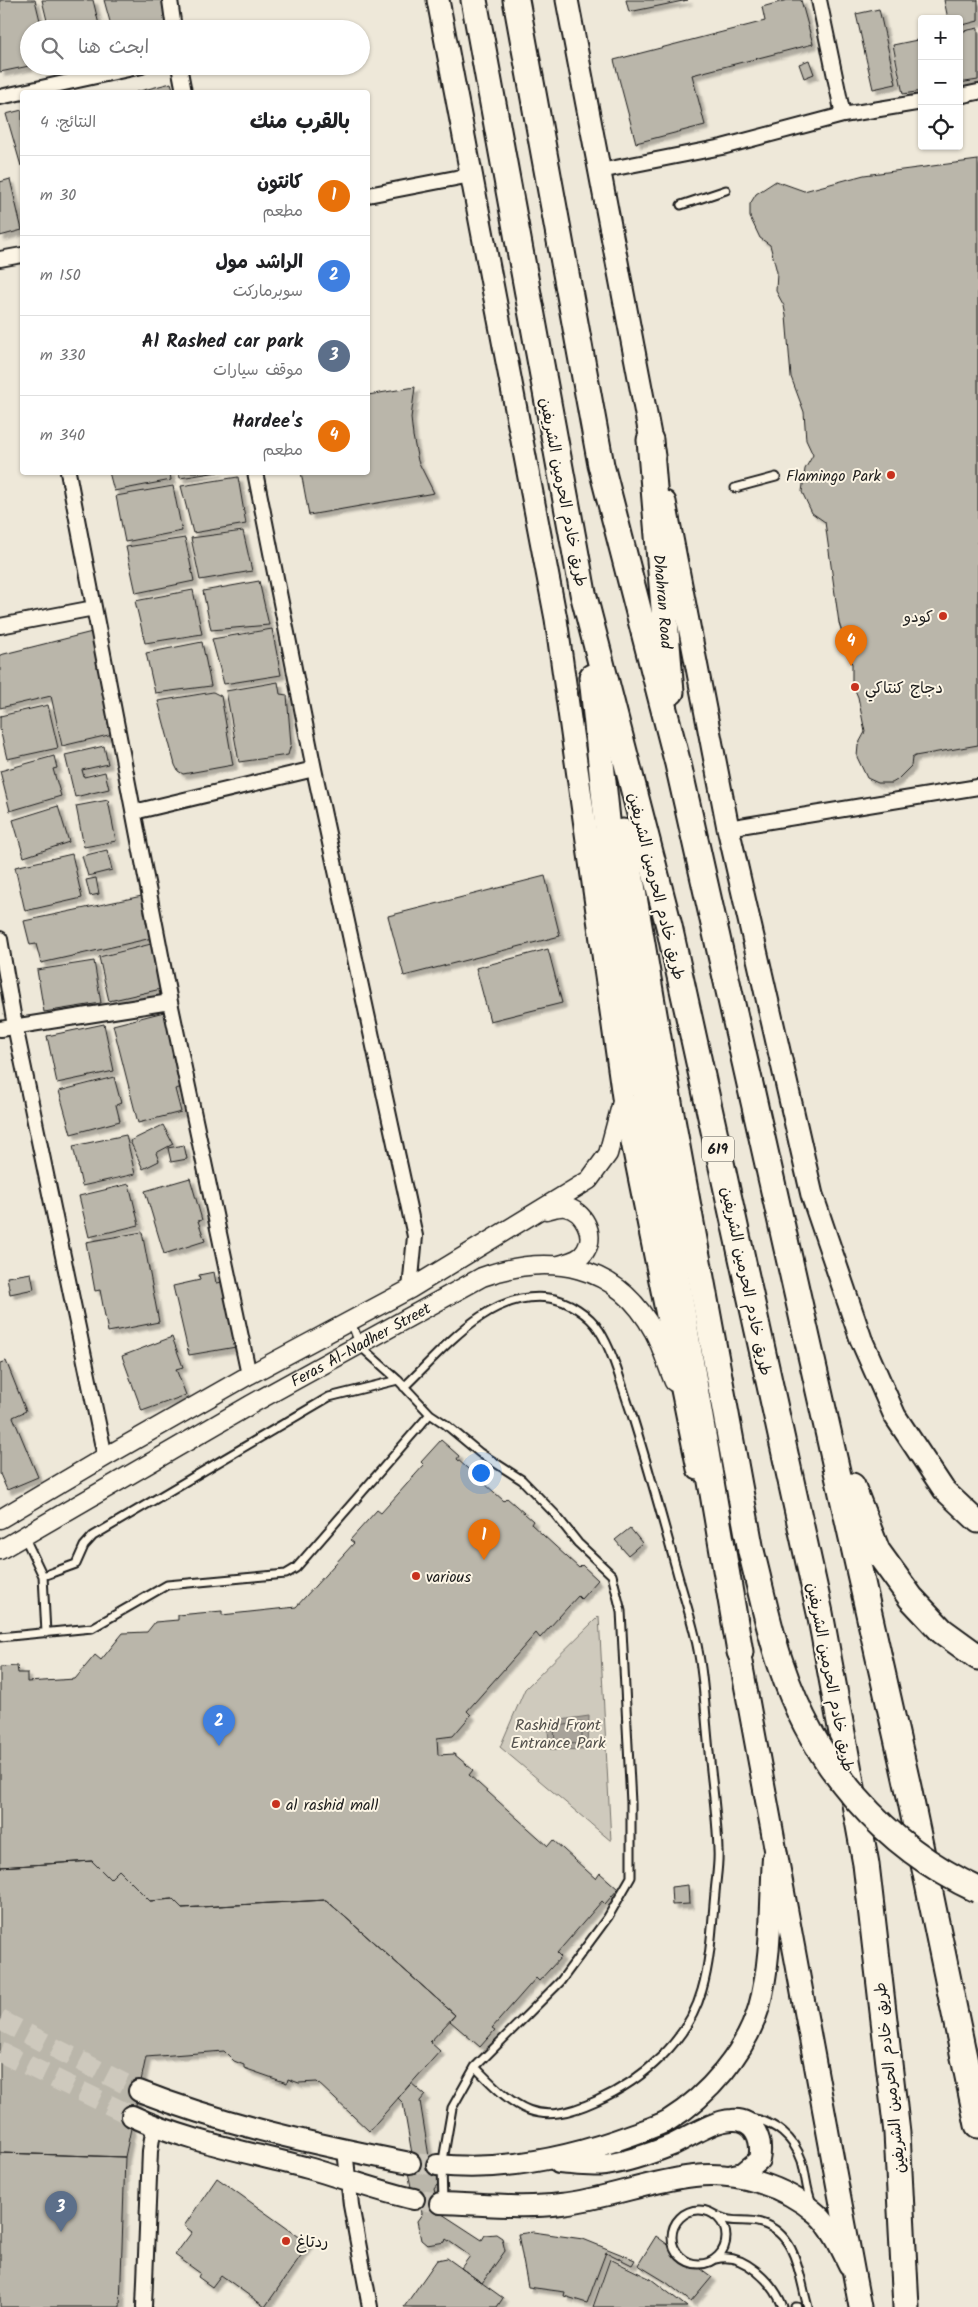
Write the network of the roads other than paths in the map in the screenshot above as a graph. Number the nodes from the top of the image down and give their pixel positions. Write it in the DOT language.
graph roads {
  1 [pos="170,0"];
  2 [pos="438,0"];
  3 [pos="474,0"];
  4 [pos="516,0"];
  5 [pos="567,0"];
  6 [pos="819,0"];
  7 [pos="173,20"];
  8 [pos="101,75"];
  9 [pos="181,75"];
  10 [pos="32,90"];
  11 [pos="184,90"];
  12 [pos="978,92"];
  13 [pos="20,93"];
  14 [pos="963,95"];
  15 [pos="0,97"];
  16 [pos="918,103"];
  17 [pos="843,115"];
  18 [pos="600,171"];
  19 [pos="471,175"];
  20 [pos="726,190"];
  21 [pos="370,195"];
  22 [pos="681,205"];
  23 [pos="20,256"];
  24 [pos="0,259"];
  25 [pos="650,440"];
  26 [pos="69,475"];
  27 [pos="256,475"];
  28 [pos="776,477"];
  29 [pos="735,488"];
  30 [pos="583,593"];
  31 [pos="94,608"];
  32 [pos="0,626"];
  33 [pos="678,764"];
  34 [pos="314,770"];
  35 [pos="978,787"];
  36 [pos="134,812"];
  37 [pos="728,828"];
  38 [pos="0,939"];
  39 [pos="170,1002"];
  40 [pos="15,1026"];
  41 [pos="0,1029"];
  42 [pos="623,1097"];
  43 [pos="540,1212"];
  44 [pos="559,1265"];
  45 [pos="410,1289"];
  46 [pos="351,1322"];
  47 [pos="805,1334"];
  48 [pos="360,1346"];
  49 [pos="249,1375"];
  50 [pos="398,1380"];
  51 [pos="404,1387"];
  52 [pos="683,1404"];
  53 [pos="430,1414"];
  54 [pos="105,1457"];
  55 [pos="0,1519"];
  56 [pos="978,1522"];
  57 [pos="24,1536"];
  58 [pos="0,1550"];
  59 [pos="43,1576"];
  60 [pos="46,1633"];
  61 [pos="0,1637"];
  62 [pos="740,1652"];
  63 [pos="978,1657"];
  64 [pos="773,1847"];
  65 [pos="978,1890"];
  66 [pos="475,2067"];
  67 [pos="139,2090"];
  68 [pos="132,2116"];
  69 [pos="732,2120"];
  70 [pos="978,2125"];
  71 [pos="154,2126"];
  72 [pos="345,2150"];
  73 [pos="526,2162"];
  74 [pos="410,2163"];
  75 [pos="440,2165"];
  76 [pos="729,2176"];
  77 [pos="349,2182"];
  78 [pos="414,2199"];
  79 [pos="441,2203"];
  80 [pos="715,2215"];
  81 [pos="818,2215"];
  82 [pos="713,2260"];
  83 [pos="855,2275"];
  84 [pos="370,2306"];
  85 [pos="144,2307"];
  86 [pos="356,2307"];
  87 [pos="783,2307"];
  88 [pos="808,2307"];
  89 [pos="860,2307"];
  90 [pos="906,2307"];
  1 -- 7 [label="street"];
  2 -- 19 [label="main road"];
  3 -- 30 [label="highway, طريق خادم الحرمين الشريفين / 619"];
  4 -- 33 [label="highway"];
  5 -- 18 [label="main road"];
  6 -- 17 [label="street"];
  8 -- 10 [label="street"];
  9 -- 11 [label="street"];
  12 -- 14 [label="street"];
  13 -- 15 [label="street"];
  16 -- 17 [label="street"];
  17 -- 18 [label="street"];
  18 -- 25 [label="main road"];
  19 -- 21 [label="street"];
  19 -- 42 [label="main road"];
  20 -- 22 [label="lane"];
  23 -- 24 [label="street"];
  25 -- 33 [label="highway, Dhahran Road"];
  25 -- 37 [label="main road"];
  26 -- 31 [label="street"];
  27 -- 34 [label="street"];
  28 -- 29 [label="lane"];
  30 -- 62 [label="highway"];
  30 -- 65 [label="highway, bridge"];
  30 -- 90 [label="highway, طريق خادم الحرمين الشريفين / 619"];
  31 -- 32 [label="street"];
  31 -- 36 [label="street"];
  33 -- 47 [label="highway"];
  34 -- 36 [label="street"];
  34 -- 45 [label="street"];
  35 -- 37 [label="street"];
  36 -- 39 [label="street"];
  37 -- 56 [label="main road"];
  38 -- 40 [label="street"];
  39 -- 40 [label="street"];
  39 -- 49 [label="street"];
  40 -- 41 [label="street"];
  40 -- 54 [label="street"];
  42 -- 43 [label="street, Feras Al-Nadher Street"];
  42 -- 52 [label="main road"];
  43 -- 44 [label="street"];
  43 -- 45 [label="street, Feras Al-Nadher Street"];
  44 -- 48 [label="street, Feras Al-Nadher Street"];
  44 -- 52 [label="street, Feras Al-Nadher Street"];
  45 -- 46 [label="street, Feras Al-Nadher Street"];
  46 -- 48 [label="lane"];
  46 -- 49 [label="street, Feras Al-Nadher Street"];
  47 -- 63 [label="highway"];
  47 -- 70 [label="highway"];
  48 -- 50 [label="lane"];
  48 -- 57 [label="street, Feras Al-Nadher Street"];
  49 -- 54 [label="street, Feras Al-Nadher Street"];
  50 -- 51 [label="lane"];
  50 -- 59 [label="lane"];
  51 -- 53 [label="lane"];
  51 -- 66 [label="lane"];
  52 -- 62 [label="main road"];
  53 -- 60 [label="lane"];
  53 -- 66 [label="lane"];
  54 -- 55 [label="street, Feras Al-Nadher Street"];
  57 -- 58 [label="street, Feras Al-Nadher Street"];
  57 -- 59 [label="lane"];
  59 -- 60 [label="lane"];
  60 -- 61 [label="lane"];
  62 -- 64 [label="main road"];
  64 -- 73 [label="main road"];
  64 -- 83 [label="main road"];
  66 -- 75 [label="lane"];
  67 -- 72 [label="main road"];
  68 -- 71 [label="main road"];
  69 -- 73 [label="main road"];
  69 -- 76 [label="main road"];
  69 -- 81 [label="lane"];
  71 -- 77 [label="main road"];
  71 -- 85 [label="street"];
  72 -- 74 [label="main road"];
  72 -- 77 [label="street"];
  73 -- 75 [label="main road"];
  75 -- 79 [label="lane"];
  76 -- 79 [label="main road"];
  76 -- 81 [label="main road"];
  77 -- 78 [label="main road"];
  77 -- 84 [label="street"];
  80 -- 82 [label="lane"];
  80 -- 82 [label="lane"];
  80 -- 88 [label="lane"];
  81 -- 83 [label="main road"];
  82 -- 87 [label="lane"];
  83 -- 89 [label="main road"];
  84 -- 86 [label="street"];
}
